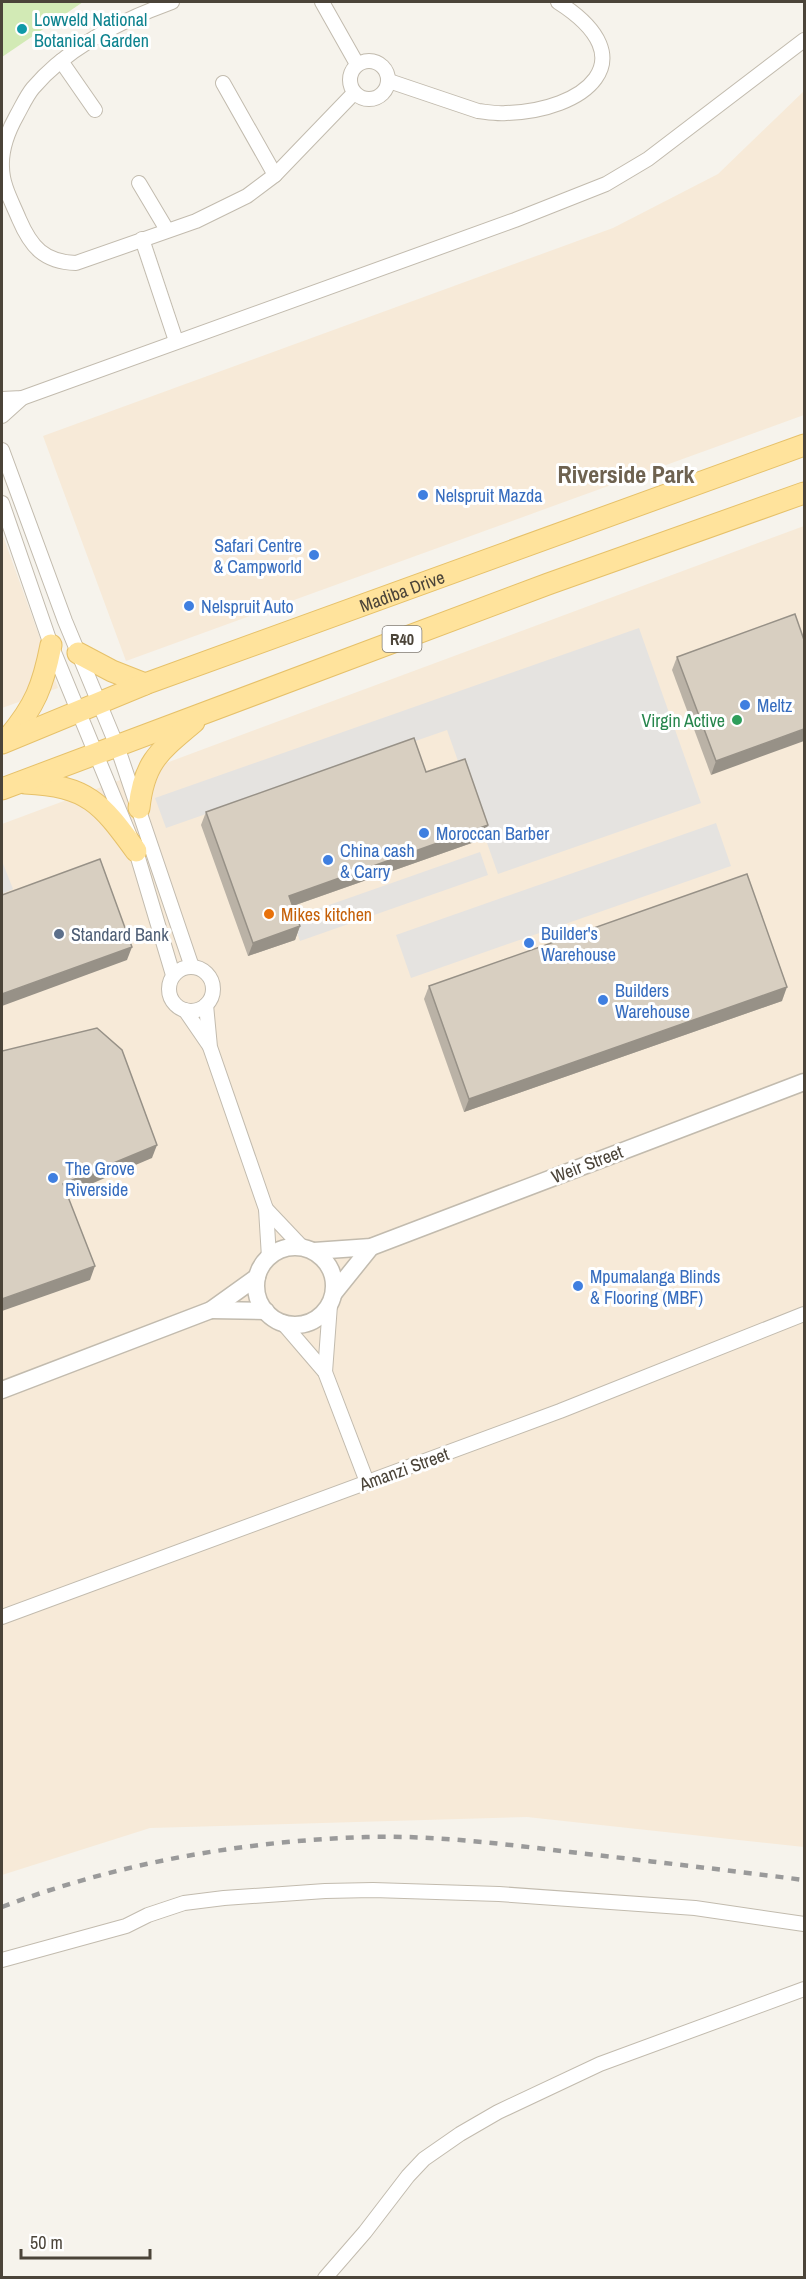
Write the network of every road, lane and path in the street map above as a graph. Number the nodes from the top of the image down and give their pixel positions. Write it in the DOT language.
graph roads {
  1 [pos="172,2"];
  2 [pos="322,2"];
  3 [pos="558,2"];
  4 [pos="804,40"];
  5 [pos="61,61"];
  6 [pos="357,64"];
  7 [pos="389,81"];
  8 [pos="223,83"];
  9 [pos="354,93"];
  10 [pos="95,110"];
  11 [pos="275,175"];
  12 [pos="139,183"];
  13 [pos="167,230"];
  14 [pos="142,239"];
  15 [pos="176,341"];
  16 [pos="22,398"];
  17 [pos="2,399"];
  18 [pos="2,416"];
  19 [pos="804,445"];
  20 [pos="2,450"];
  21 [pos="804,493"];
  22 [pos="2,503"];
  23 [pos="51,645"];
  24 [pos="78,653"];
  25 [pos="145,684"];
  26 [pos="99,702"];
  27 [pos="77,711"];
  28 [pos="203,714"];
  29 [pos="3,742"];
  30 [pos="117,746"];
  31 [pos="95,755"];
  32 [pos="11,786"];
  33 [pos="139,808"];
  34 [pos="136,851"];
  35 [pos="192,967"];
  36 [pos="173,975"];
  37 [pos="206,1005"];
  38 [pos="185,1010"];
  39 [pos="210,1047"];
  40 [pos="804,1082"];
  41 [pos="266,1209"];
  42 [pos="370,1247"];
  43 [pos="308,1249"];
  44 [pos="269,1257"];
  45 [pos="257,1277"];
  46 [pos="332,1299"];
  47 [pos="212,1310"];
  48 [pos="266,1311"];
  49 [pos="804,1314"];
  50 [pos="282,1323"];
  51 [pos="325,1372"];
  52 [pos="2,1390"];
  53 [pos="368,1482"];
  54 [pos="2,1617"];
  55 [pos="804,1924"];
  56 [pos="2,1960"];
  57 [pos="804,1989"];
  58 [pos="325,2277"];
  1 -- 5 [label="street"];
  2 -- 6 [label="street"];
  3 -- 7 [label="street"];
  4 -- 15 [label="street"];
  5 -- 10 [label="street"];
  5 -- 14 [label="street"];
  6 -- 7 [label="street"];
  6 -- 9 [label="street"];
  7 -- 9 [label="street"];
  8 -- 11 [label="street"];
  9 -- 11 [label="street"];
  11 -- 13 [label="street"];
  12 -- 13 [label="street"];
  13 -- 14 [label="street"];
  14 -- 15 [label="street"];
  15 -- 16 [label="street"];
  16 -- 17 [label="street"];
  16 -- 18 [label="street"];
  19 -- 25 [label="main road, Madiba Drive / R40"];
  20 -- 24 [label="street"];
  21 -- 28 [label="main road, R40"];
  22 -- 23 [label="street"];
  23 -- 27 [label="street"];
  23 -- 29 [label="main road"];
  24 -- 25 [label="main road"];
  24 -- 26 [label="street"];
  25 -- 26 [label="main road, Madiba Drive / R40"];
  26 -- 27 [label="main road, Madiba Drive / R40"];
  26 -- 30 [label="street"];
  27 -- 29 [label="main road, Madiba Drive / R40"];
  27 -- 31 [label="street"];
  28 -- 30 [label="main road, R40"];
  28 -- 33 [label="main road"];
  30 -- 31 [label="main road, R40"];
  30 -- 33 [label="street"];
  31 -- 32 [label="main road, R40"];
  31 -- 34 [label="street"];
  32 -- 34 [label="main road"];
  33 -- 35 [label="street"];
  34 -- 36 [label="street"];
  35 -- 36 [label="street"];
  35 -- 37 [label="street"];
  36 -- 38 [label="street"];
  37 -- 38 [label="street"];
  37 -- 39 [label="street"];
  38 -- 39 [label="street"];
  39 -- 41 [label="street"];
  40 -- 42 [label="street, Weir Street"];
  41 -- 43 [label="street"];
  41 -- 44 [label="street"];
  42 -- 43 [label="street"];
  42 -- 46 [label="street"];
  43 -- 44 [label="street"];
  43 -- 46 [label="street"];
  44 -- 45 [label="street"];
  45 -- 47 [label="street"];
  45 -- 48 [label="street"];
  46 -- 50 [label="street"];
  46 -- 51 [label="street"];
  47 -- 48 [label="street"];
  47 -- 52 [label="street"];
  48 -- 50 [label="street"];
  49 -- 53 [label="street, Amanzi Street"];
  50 -- 51 [label="street"];
  51 -- 53 [label="street"];
  53 -- 54 [label="street, Amanzi Street"];
  55 -- 56 [label="street"];
  57 -- 58 [label="street"];
}
